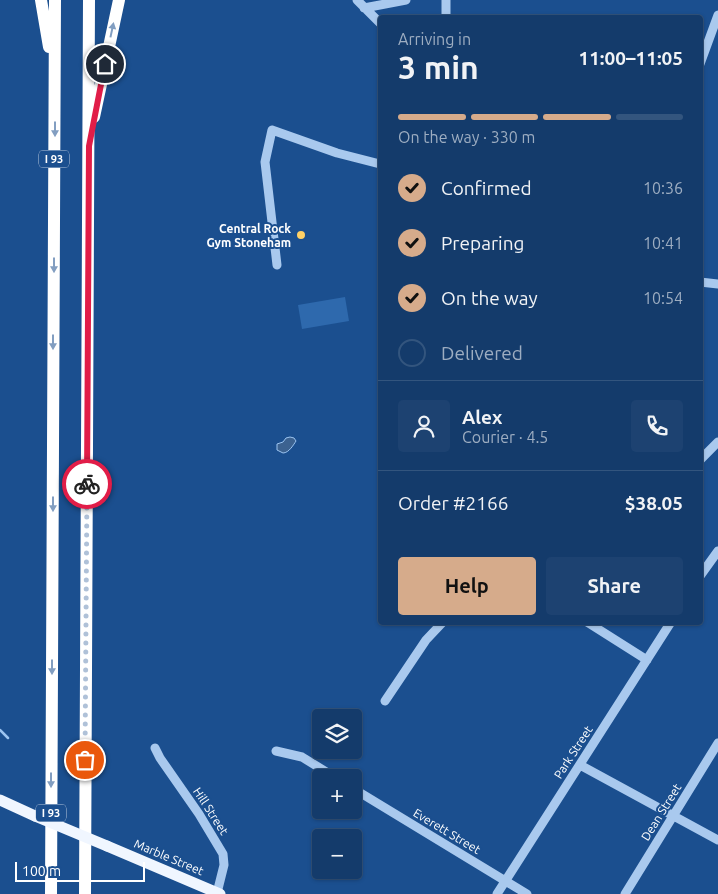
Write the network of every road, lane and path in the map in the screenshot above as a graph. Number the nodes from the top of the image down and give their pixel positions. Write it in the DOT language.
graph roads {
  1 [pos="41,0"];
  2 [pos="55,0"];
  3 [pos="89,0"];
  4 [pos="119,0"];
  5 [pos="356,0"];
  6 [pos="406,0"];
  7 [pos="446,0"];
  8 [pos="364,8"];
  9 [pos="446,15"];
  10 [pos="718,15"];
  11 [pos="378,21"];
  12 [pos="703,56"];
  13 [pos="55,80"];
  14 [pos="89,146"];
  15 [pos="378,163"];
  16 [pos="277,265"];
  17 [pos="703,282"];
  18 [pos="718,284"];
  19 [pos="718,442"];
  20 [pos="703,457"];
  21 [pos="718,551"];
  22 [pos="703,572"];
  23 [pos="440,625"];
  24 [pos="592,625"];
  25 [pos="668,625"];
  26 [pos="647,660"];
  27 [pos="385,701"];
  28 [pos="718,743"];
  29 [pos="156,748"];
  30 [pos="276,751"];
  31 [pos="580,765"];
  32 [pos="322,769"];
  33 [pos="362,793"];
  34 [pos="0,800"];
  35 [pos="673,816"];
  36 [pos="718,840"];
  37 [pos="506,881"];
  38 [pos="218,893"];
  39 [pos="51,894"];
  40 [pos="85,894"];
  41 [pos="497,894"];
  42 [pos="527,894"];
  43 [pos="625,894"];
  1 -- 13 [label="highway"];
  2 -- 13 [label="highway, I 93"];
  3 -- 14 [label="highway"];
  14 -- 4 [label="highway, one-way"];
  5 -- 8 [label="street"];
  6 -- 8 [label="street"];
  7 -- 9 [label="street"];
  8 -- 11 [label="street"];
  10 -- 12 [label="street"];
  13 -- 39 [label="highway, I 93, one-way"];
  14 -- 40 [label="highway"];
  15 -- 16 [label="street"];
  17 -- 18 [label="street"];
  19 -- 20 [label="street"];
  21 -- 22 [label="street"];
  23 -- 27 [label="street"];
  24 -- 26 [label="street"];
  25 -- 26 [label="street, Park Street"];
  26 -- 31 [label="street, Park Street"];
  28 -- 35 [label="street, Dean Street"];
  29 -- 38 [label="street, Hill Street"];
  30 -- 32 [label="street"];
  31 -- 35 [label="street"];
  31 -- 37 [label="street, Park Street"];
  33 -- 37 [label="street, Everett Street"];
  34 -- 38 [label="main road, Marble Street, bridge"];
  35 -- 36 [label="street"];
  35 -- 43 [label="street, Dean Street"];
  37 -- 41 [label="street, Park Street"];
  37 -- 42 [label="street, Everett Street"];
}
